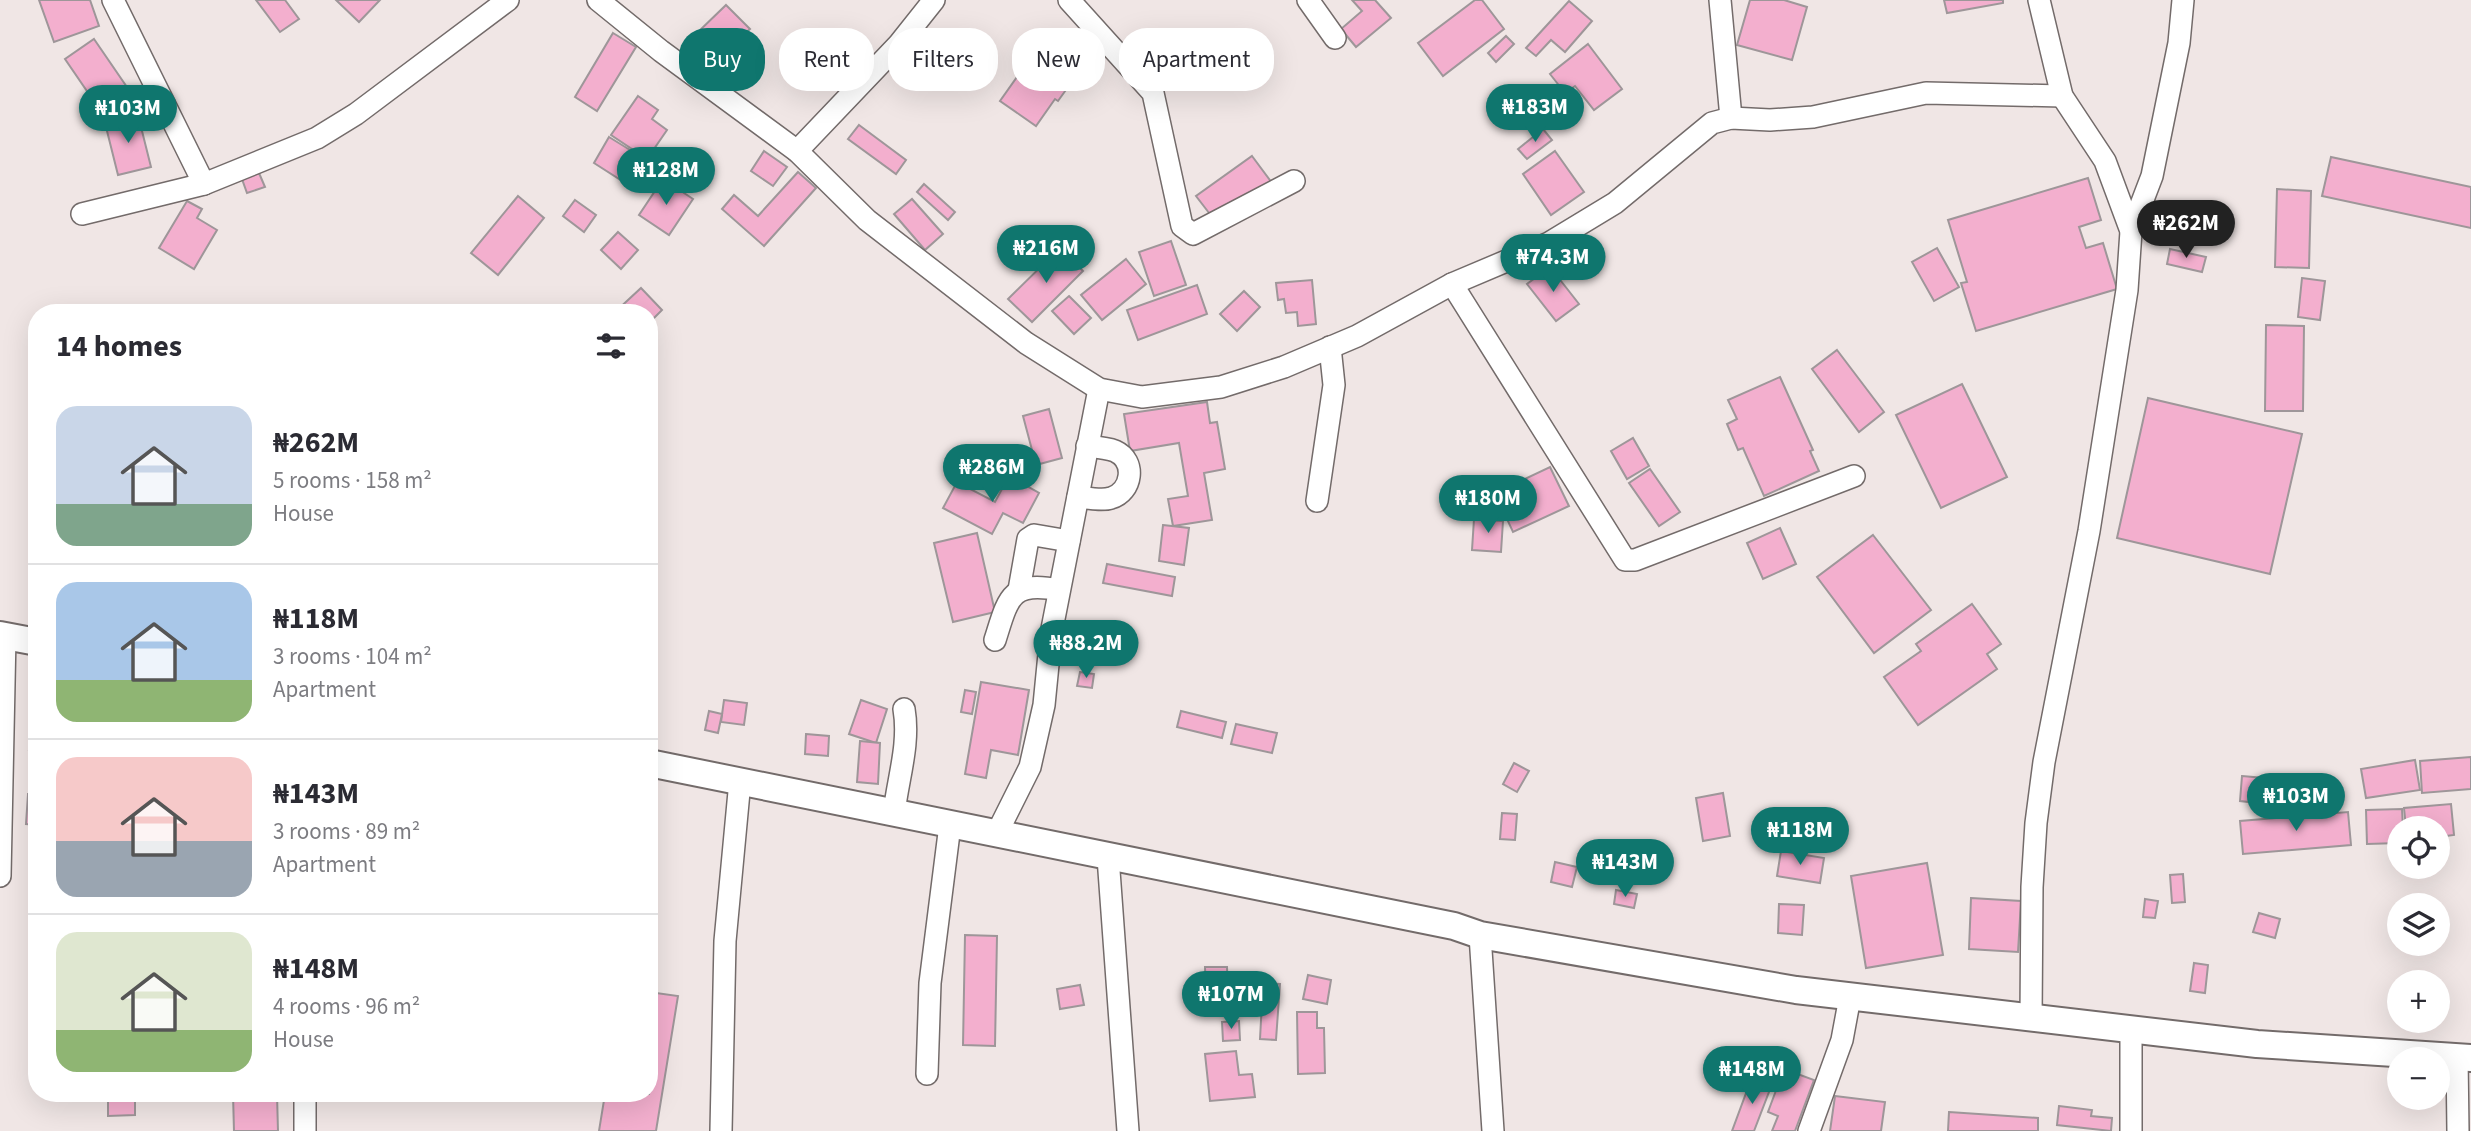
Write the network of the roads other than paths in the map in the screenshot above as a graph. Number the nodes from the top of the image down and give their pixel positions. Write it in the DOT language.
graph roads {
  1 [pos="113,0"];
  2 [pos="508,0"];
  3 [pos="598,0"];
  4 [pos="934,0"];
  5 [pos="1069,0"];
  6 [pos="1308,0"];
  7 [pos="1720,0"];
  8 [pos="2039,0"];
  9 [pos="2183,0"];
  10 [pos="1335,38"];
  11 [pos="2062,96"];
  12 [pos="1731,118"];
  13 [pos="797,150"];
  14 [pos="1294,181"];
  15 [pos="204,184"];
  16 [pos="82,214"];
  17 [pos="2131,231"];
  18 [pos="1452,284"];
  19 [pos="1330,347"];
  20 [pos="1099,389"];
  21 [pos="1087,446"];
  22 [pos="1854,476"];
  23 [pos="1078,497"];
  24 [pos="1317,501"];
  25 [pos="1069,541"];
  26 [pos="1019,590"];
  27 [pos="1059,590"];
  28 [pos="3,636"];
  29 [pos="28,640"];
  30 [pos="995,640"];
  31 [pos="904,709"];
  32 [pos="658,765"];
  33 [pos="740,780"];
  34 [pos="894,813"];
  35 [pos="950,825"];
  36 [pos="996,835"];
  37 [pos="1108,857"];
  38 [pos="0,876"];
  39 [pos="1479,935"];
  40 [pos="1850,997"];
  41 [pos="2031,1018"];
  42 [pos="2131,1029"];
  43 [pos="2464,1057"];
  44 [pos="927,1074"];
  45 [pos="305,1102"];
  46 [pos="305,1131"];
  47 [pos="721,1131"];
  48 [pos="1128,1131"];
  49 [pos="1493,1131"];
  50 [pos="1809,1131"];
  51 [pos="2131,1131"];
  52 [pos="2458,1131"];
  1 -- 15 [label="street"];
  2 -- 15 [label="street"];
  3 -- 13 [label="street"];
  4 -- 13 [label="street"];
  5 -- 14 [label="street"];
  6 -- 10 [label="street"];
  7 -- 12 [label="street"];
  8 -- 11 [label="street"];
  9 -- 17 [label="street"];
  11 -- 12 [label="street"];
  11 -- 17 [label="street"];
  12 -- 18 [label="street"];
  13 -- 20 [label="street"];
  15 -- 16 [label="street"];
  17 -- 41 [label="street"];
  18 -- 19 [label="street"];
  18 -- 22 [label="street"];
  19 -- 20 [label="street"];
  19 -- 24 [label="street"];
  20 -- 21 [label="street"];
  21 -- 23 [label="street"];
  21 -- 23 [label="street"];
  23 -- 25 [label="street"];
  25 -- 26 [label="street"];
  25 -- 27 [label="street"];
  26 -- 27 [label="street"];
  26 -- 30 [label="street"];
  27 -- 36 [label="street"];
  28 -- 29 [label="main road"];
  28 -- 38 [label="street"];
  31 -- 34 [label="street"];
  32 -- 33 [label="main road"];
  33 -- 34 [label="main road"];
  33 -- 47 [label="street"];
  34 -- 35 [label="main road"];
  35 -- 36 [label="main road"];
  35 -- 44 [label="street"];
  36 -- 37 [label="main road"];
  37 -- 39 [label="main road"];
  37 -- 48 [label="street"];
  39 -- 40 [label="main road"];
  39 -- 49 [label="street"];
  40 -- 41 [label="main road"];
  40 -- 50 [label="street"];
  41 -- 42 [label="main road"];
  42 -- 43 [label="main road"];
  42 -- 51 [label="street"];
  43 -- 52 [label="street"];
  45 -- 46 [label="street"];
}
